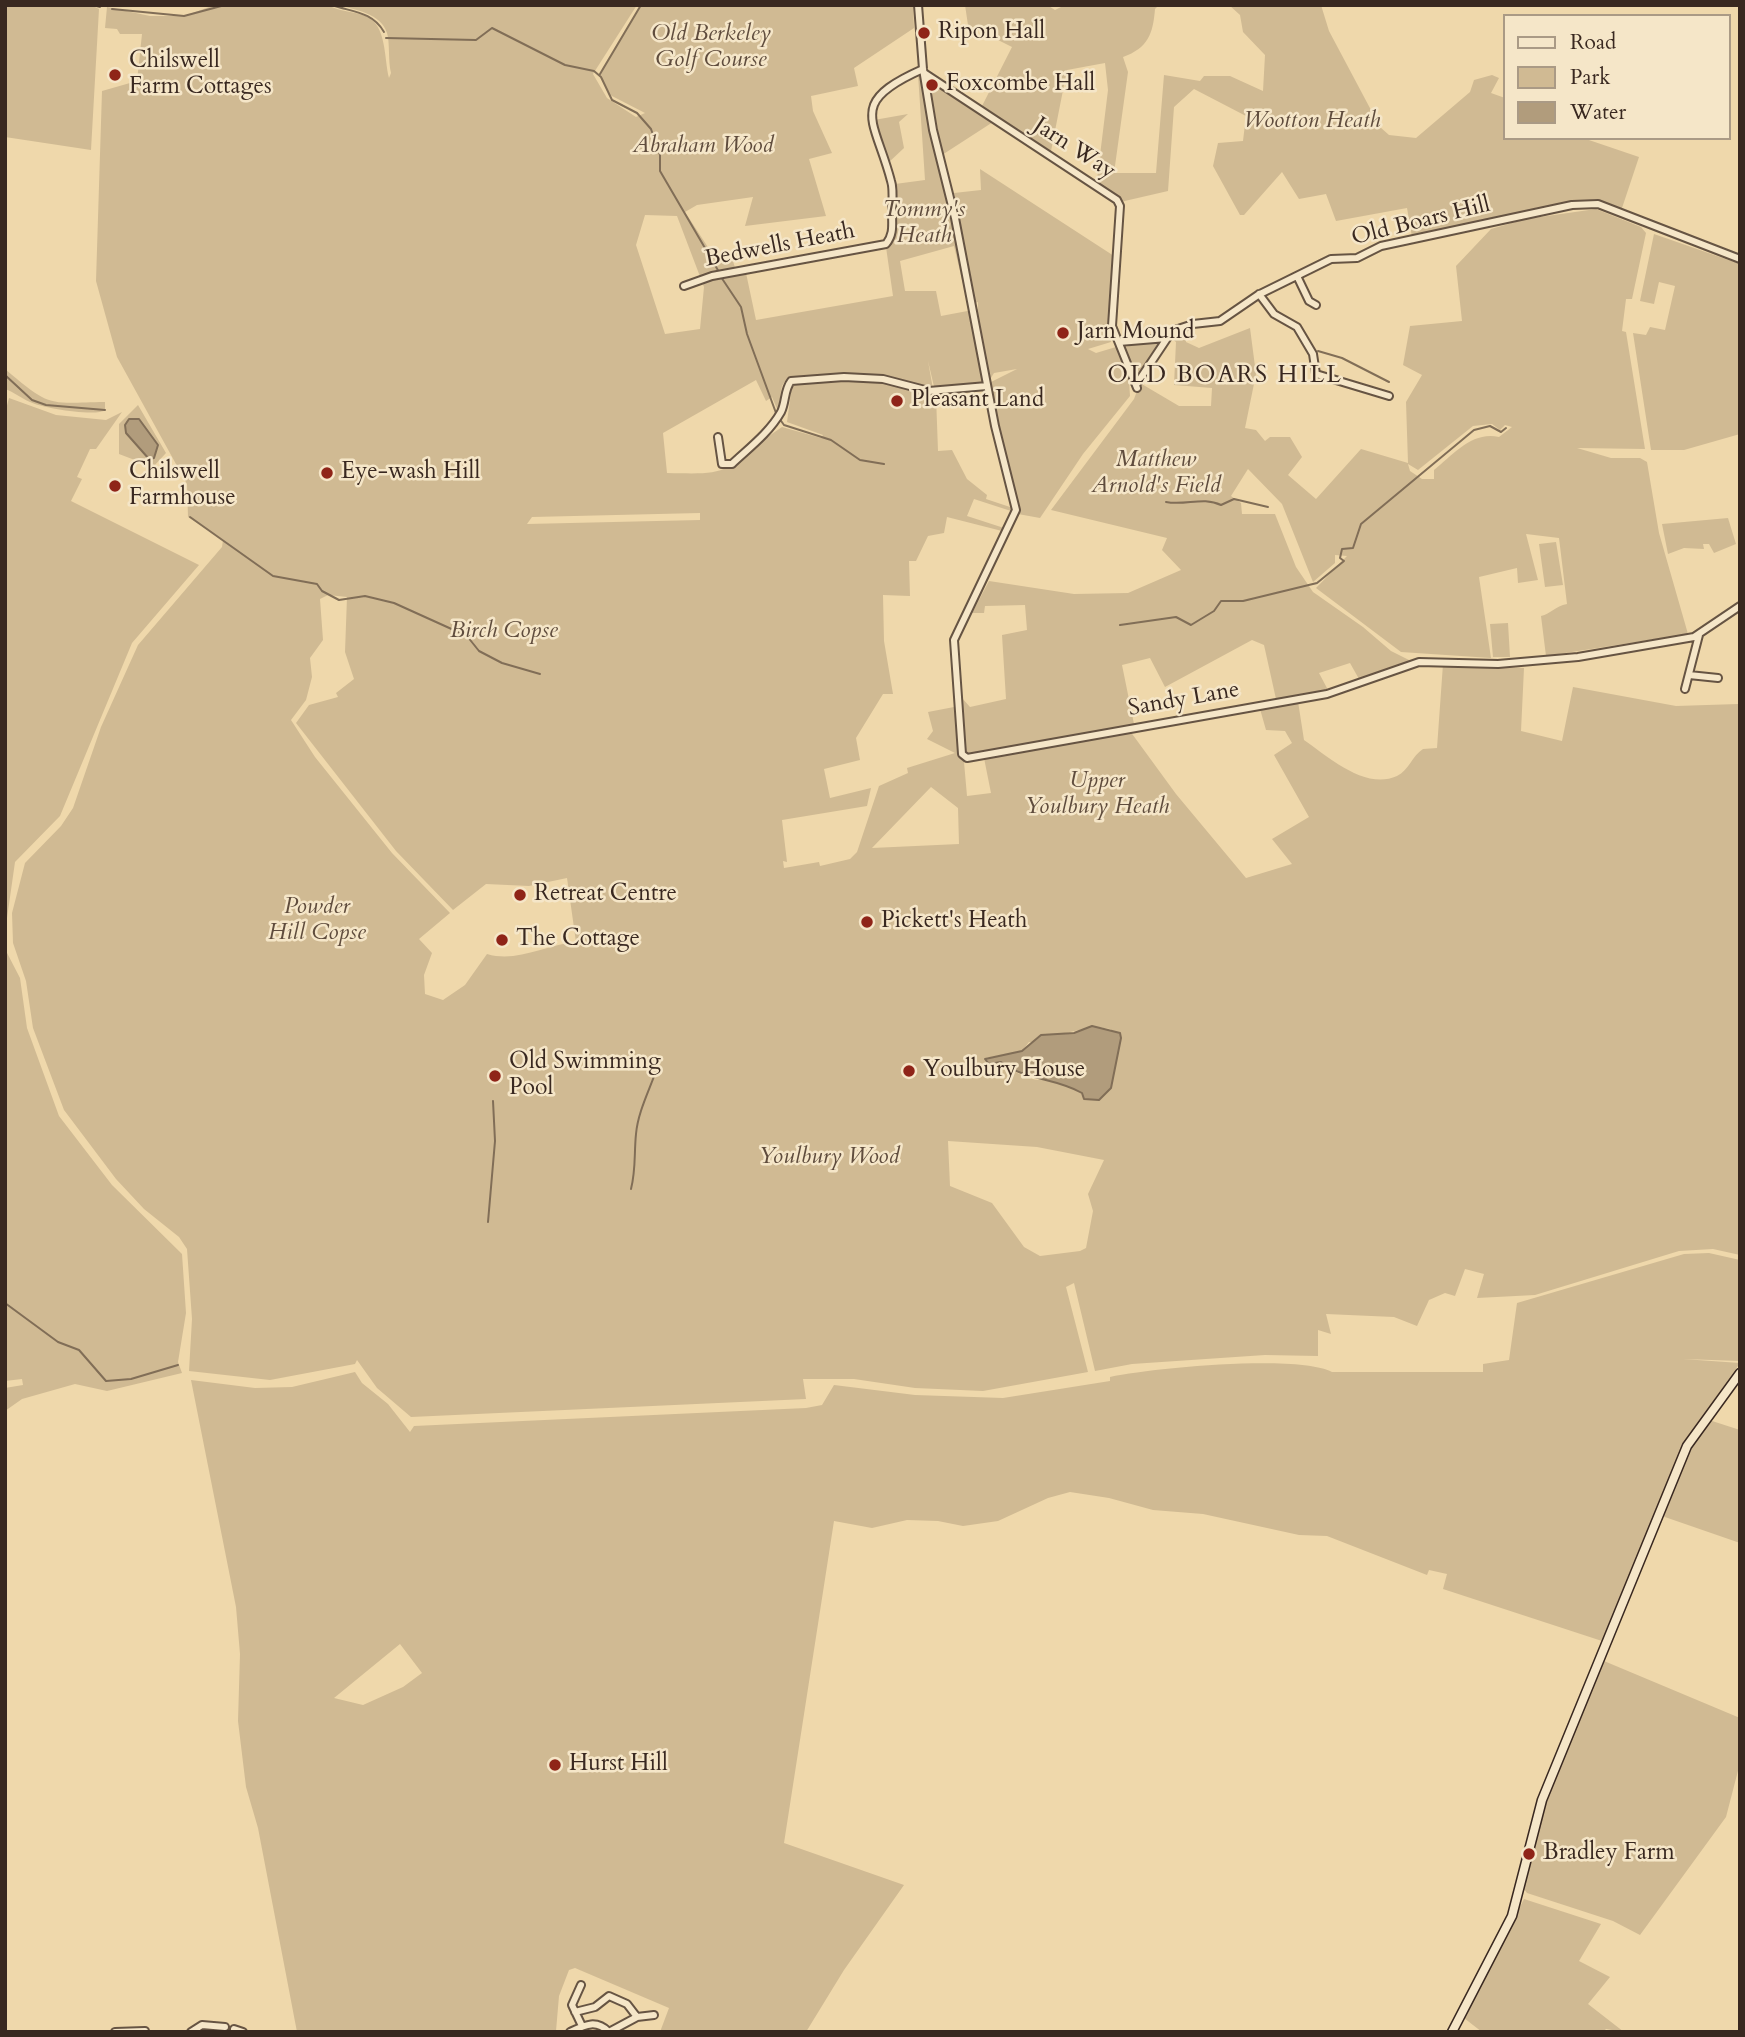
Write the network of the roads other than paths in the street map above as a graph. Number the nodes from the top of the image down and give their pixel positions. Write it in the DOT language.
graph roads {
  1 [pos="918,5"];
  2 [pos="924,71"];
  3 [pos="1740,259"];
  4 [pos="1297,276"];
  5 [pos="684,286"];
  6 [pos="1259,294"];
  7 [pos="1316,305"];
  8 [pos="1167,338"];
  9 [pos="1119,342"];
  10 [pos="987,386"];
  11 [pos="1389,396"];
  12 [pos="718,437"];
  13 [pos="1740,606"];
  14 [pos="1699,635"];
  15 [pos="1689,675"];
  16 [pos="1718,678"];
  17 [pos="1685,689"];
  18 [pos="1740,1373"];
  19 [pos="581,1985"];
  20 [pos="575,2012"];
  21 [pos="654,2015"];
  22 [pos="637,2017"];
  23 [pos="582,2026"];
  24 [pos="225,2027"];
  25 [pos="234,2029"];
  26 [pos="145,2031"];
  27 [pos="115,2032"];
  28 [pos="191,2032"];
  29 [pos="243,2032"];
  30 [pos="570,2032"];
  31 [pos="609,2032"];
  32 [pos="1452,2032"];
  1 -- 2 [label="street"];
  2 -- 5 [label="street, Bedwells Heath"];
  2 -- 9 [label="street, Jarn Way"];
  2 -- 10 [label="street"];
  3 -- 4 [label="street, Old Boars Hill"];
  4 -- 6 [label="street, Old Boars Hill"];
  4 -- 7 [label="street"];
  6 -- 8 [label="street, Old Boars Hill"];
  6 -- 11 [label="street"];
  8 -- 9 [label="street, Old Boars Hill"];
  8 -- 9 [label="street"];
  10 -- 12 [label="street"];
  10 -- 14 [label="street, Sandy Lane"];
  13 -- 14 [label="street"];
  14 -- 15 [label="street"];
  15 -- 16 [label="street"];
  15 -- 17 [label="street"];
  18 -- 32 [label="main road"];
  19 -- 20 [label="street"];
  20 -- 22 [label="street"];
  20 -- 23 [label="street"];
  21 -- 22 [label="street"];
  22 -- 31 [label="street"];
  23 -- 30 [label="street"];
  23 -- 31 [label="street"];
  24 -- 28 [label="street"];
  25 -- 29 [label="street"];
  26 -- 27 [label="street"];
}
